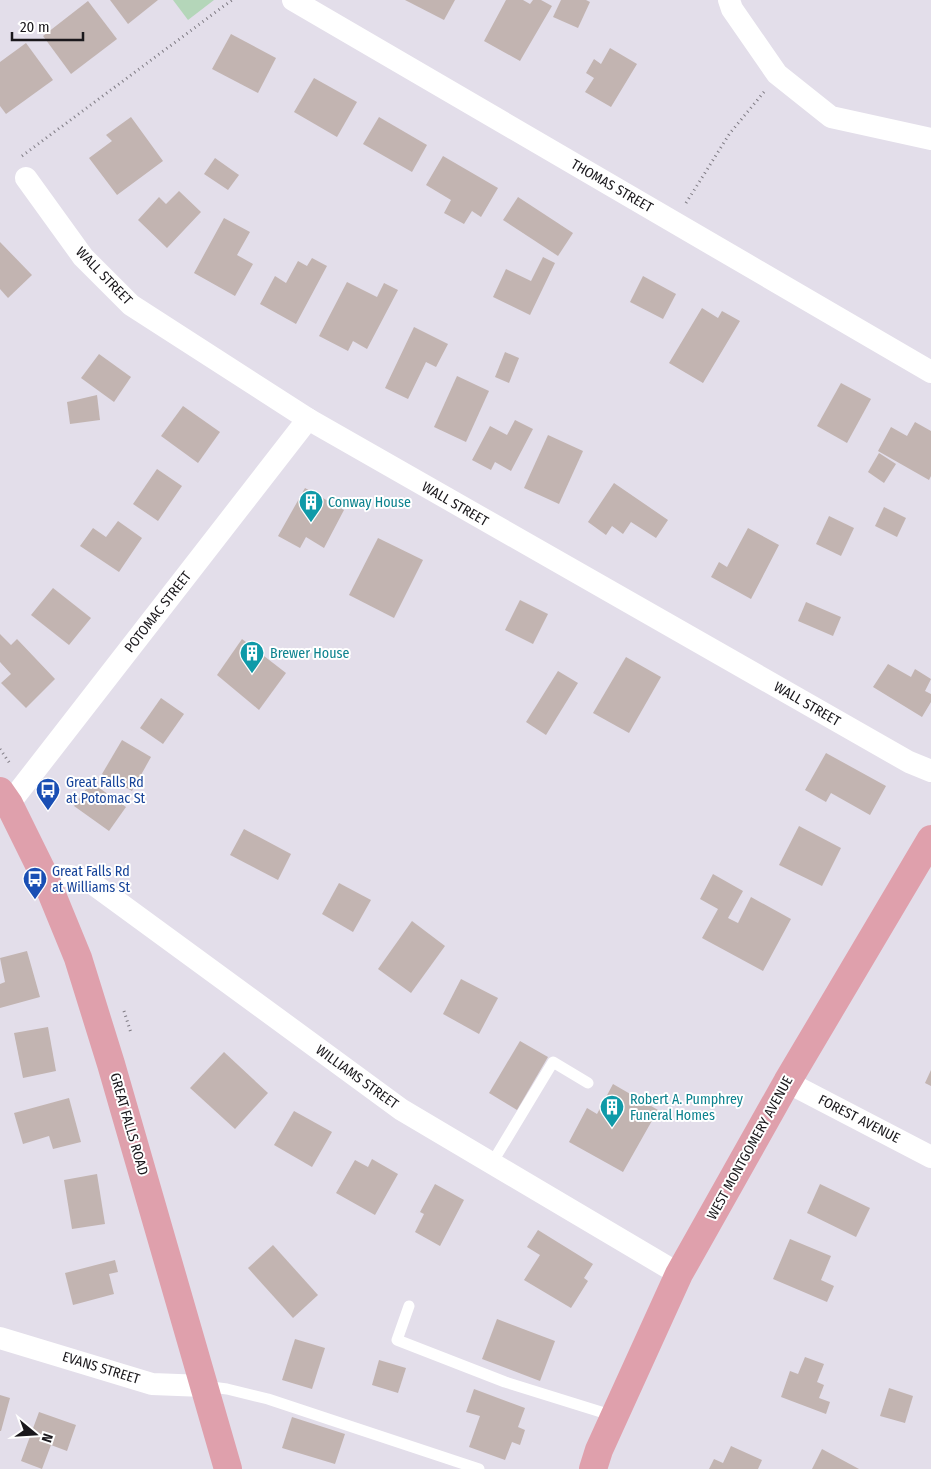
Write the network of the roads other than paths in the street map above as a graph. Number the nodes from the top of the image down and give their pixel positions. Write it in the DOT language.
graph roads {
  1 [pos="293,0"];
  2 [pos="728,0"];
  3 [pos="931,139"];
  4 [pos="23,168"];
  5 [pos="931,372"];
  6 [pos="308,419"];
  7 [pos="931,772"];
  8 [pos="4,798"];
  9 [pos="931,839"];
  10 [pos="44,875"];
  11 [pos="787,1082"];
  12 [pos="588,1083"];
  13 [pos="931,1157"];
  14 [pos="492,1164"];
  15 [pos="680,1274"];
  16 [pos="409,1306"];
  17 [pos="0,1338"];
  18 [pos="204,1386"];
  19 [pos="614,1416"];
  20 [pos="228,1469"];
  21 [pos="478,1469"];
  22 [pos="592,1469"];
  1 -- 5 [label="street, THOMAS STREET"];
  2 -- 3 [label="street"];
  4 -- 6 [label="street, WALL STREET"];
  6 -- 7 [label="street, WALL STREET"];
  6 -- 8 [label="street, POTOMAC STREET"];
  8 -- 10 [label="main road, GREAT FALLS ROAD"];
  9 -- 11 [label="main road, WEST MONTGOMERY AVENUE"];
  10 -- 14 [label="street, WILLIAMS STREET"];
  10 -- 18 [label="main road, GREAT FALLS ROAD"];
  11 -- 13 [label="street, FOREST AVENUE"];
  11 -- 15 [label="main road, WEST MONTGOMERY AVENUE"];
  12 -- 14 [label="lane"];
  14 -- 15 [label="street, WILLIAMS STREET"];
  15 -- 19 [label="main road, WEST MONTGOMERY AVENUE"];
  16 -- 19 [label="lane"];
  17 -- 18 [label="street, EVANS STREET"];
  18 -- 20 [label="main road, GREAT FALLS ROAD"];
  18 -- 21 [label="lane"];
  19 -- 22 [label="main road, WEST MONTGOMERY AVENUE"];
}
